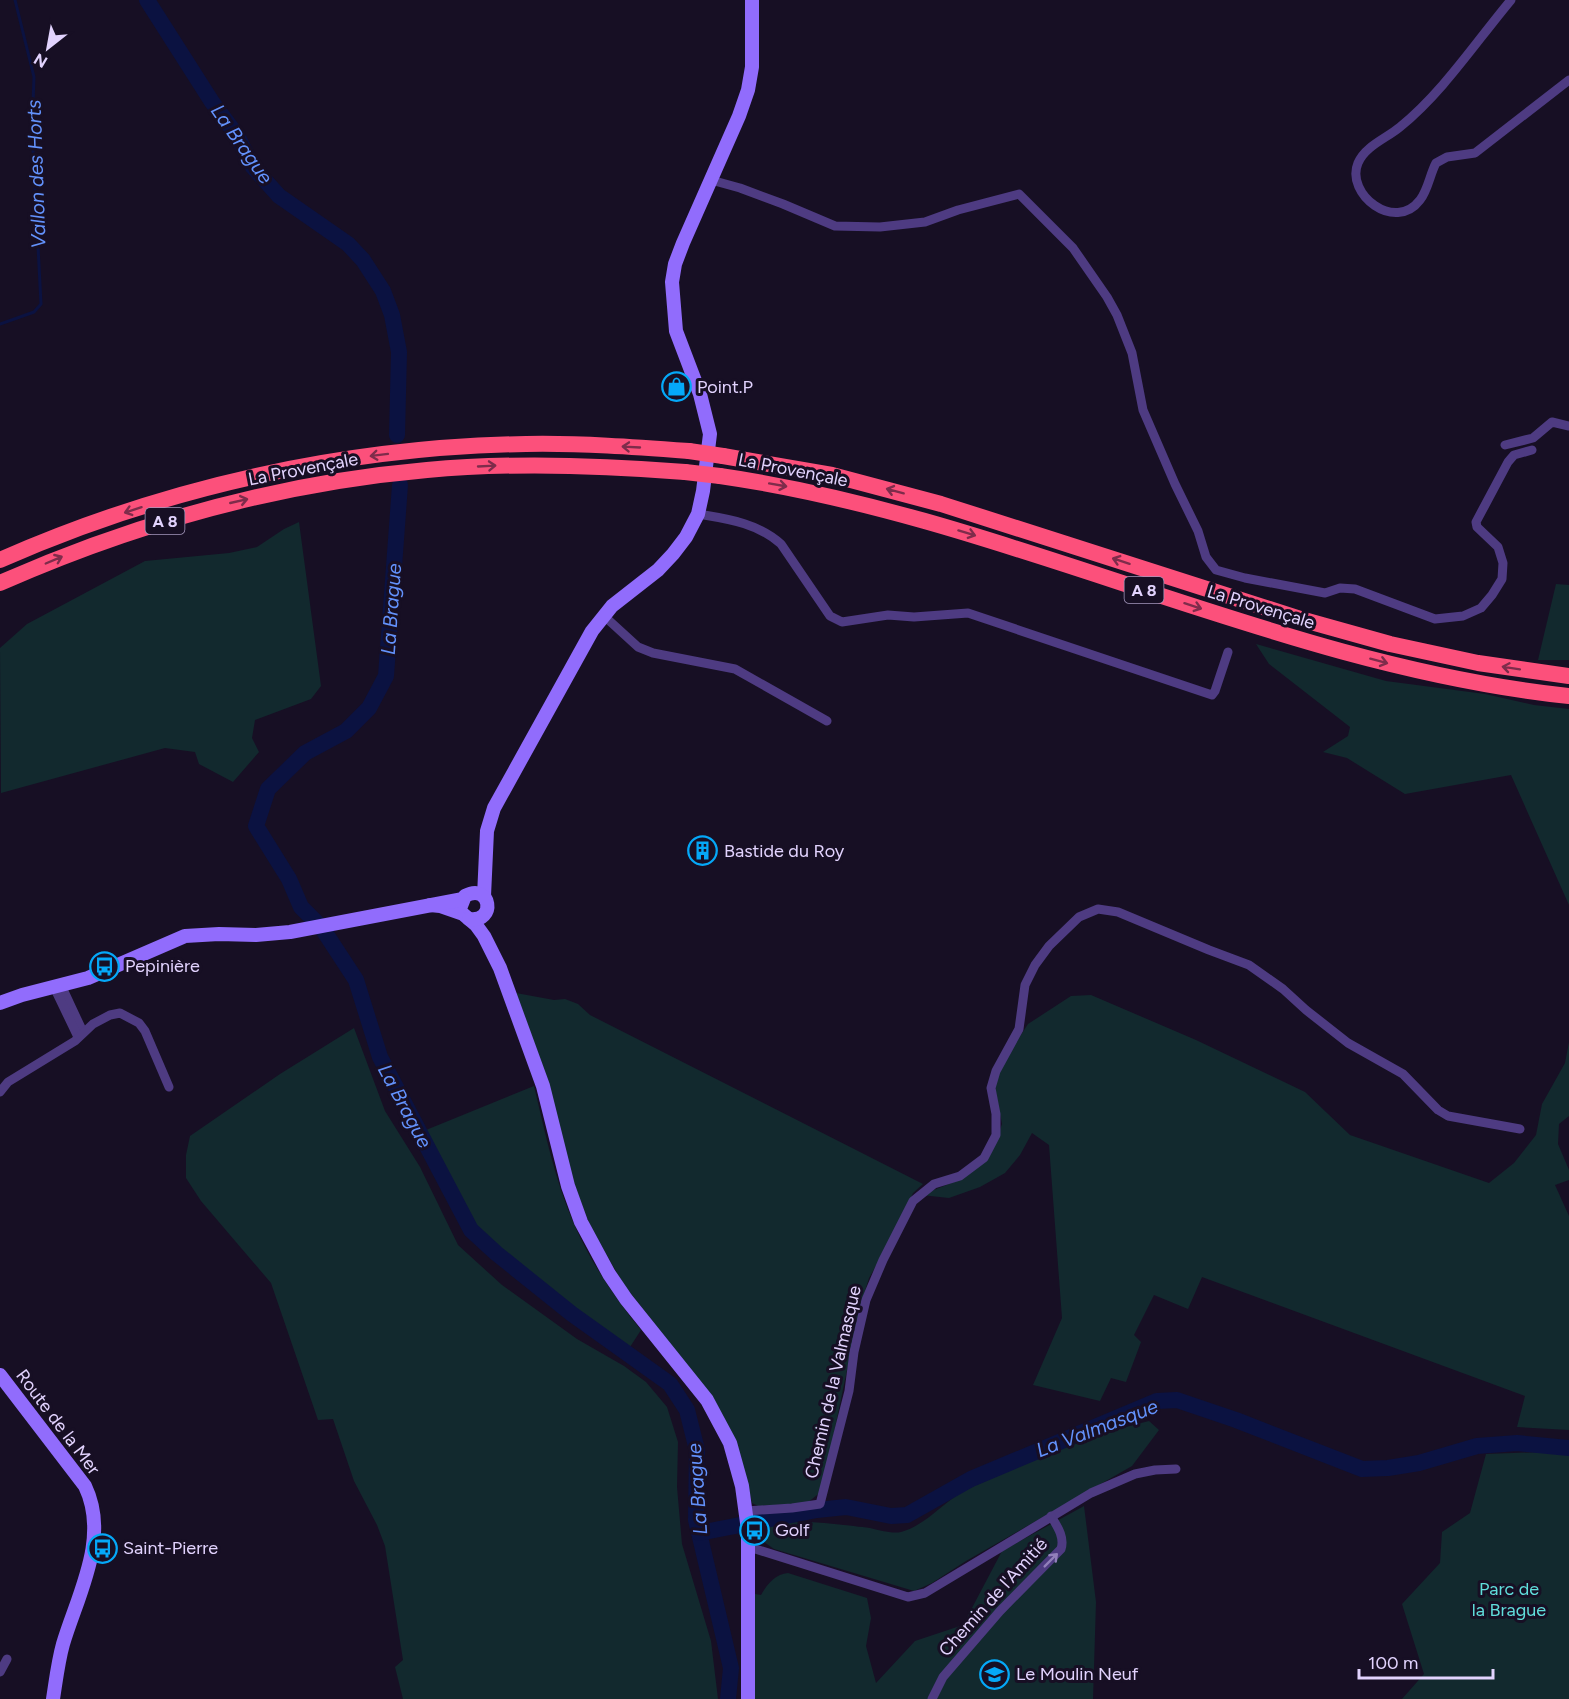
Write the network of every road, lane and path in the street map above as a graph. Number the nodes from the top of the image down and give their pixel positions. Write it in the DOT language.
graph roads {
  1 [pos="752,0"];
  2 [pos="1511,0"];
  3 [pos="1569,80"];
  4 [pos="711,180"];
  5 [pos="1569,426"];
  6 [pos="1505,445"];
  7 [pos="1532,450"];
  8 [pos="698,514"];
  9 [pos="0,560"];
  10 [pos="0,583"];
  11 [pos="603,615"];
  12 [pos="1228,652"];
  13 [pos="1569,676"];
  14 [pos="1569,696"];
  15 [pos="828,721"];
  16 [pos="473,896"];
  17 [pos="430,905"];
  18 [pos="466,916"];
  19 [pos="484,916"];
  20 [pos="500,968"];
  21 [pos="58,986"];
  22 [pos="0,1004"];
  23 [pos="81,1035"];
  24 [pos="169,1087"];
  25 [pos="0,1092"];
  26 [pos="1520,1129"];
  27 [pos="0,1375"];
  28 [pos="1176,1469"];
  29 [pos="1051,1516"];
  30 [pos="747,1520"];
  31 [pos="749,1547"];
  32 [pos="7,1659"];
  33 [pos="0,1672"];
  34 [pos="53,1699"];
  35 [pos="748,1699"];
  36 [pos="932,1699"];
  1 -- 4 [label="street"];
  2 -- 3 [label="street"];
  4 -- 7 [label="street"];
  4 -- 8 [label="street"];
  5 -- 6 [label="street"];
  8 -- 11 [label="street"];
  8 -- 12 [label="street"];
  13 -- 9 [label="highway, La Provençale / A 8, one-way, bridge"];
  10 -- 14 [label="highway, La Provençale / A 8, one-way, bridge"];
  11 -- 15 [label="street"];
  11 -- 16 [label="street"];
  16 -- 17 [label="street"];
  16 -- 18 [label="street"];
  16 -- 19 [label="street"];
  17 -- 18 [label="street"];
  17 -- 21 [label="street"];
  18 -- 19 [label="street"];
  18 -- 20 [label="street"];
  19 -- 20 [label="street"];
  20 -- 30 [label="street"];
  21 -- 22 [label="street"];
  21 -- 23 [label="street"];
  23 -- 24 [label="street"];
  23 -- 25 [label="street"];
  26 -- 30 [label="street, Chemin de la Valmasque"];
  27 -- 34 [label="street, Route de la Mer"];
  28 -- 29 [label="street"];
  29 -- 31 [label="street"];
  36 -- 29 [label="street, Chemin de l'Amitié, one-way"];
  30 -- 31 [label="street"];
  31 -- 35 [label="street"];
  32 -- 33 [label="street"];
}
